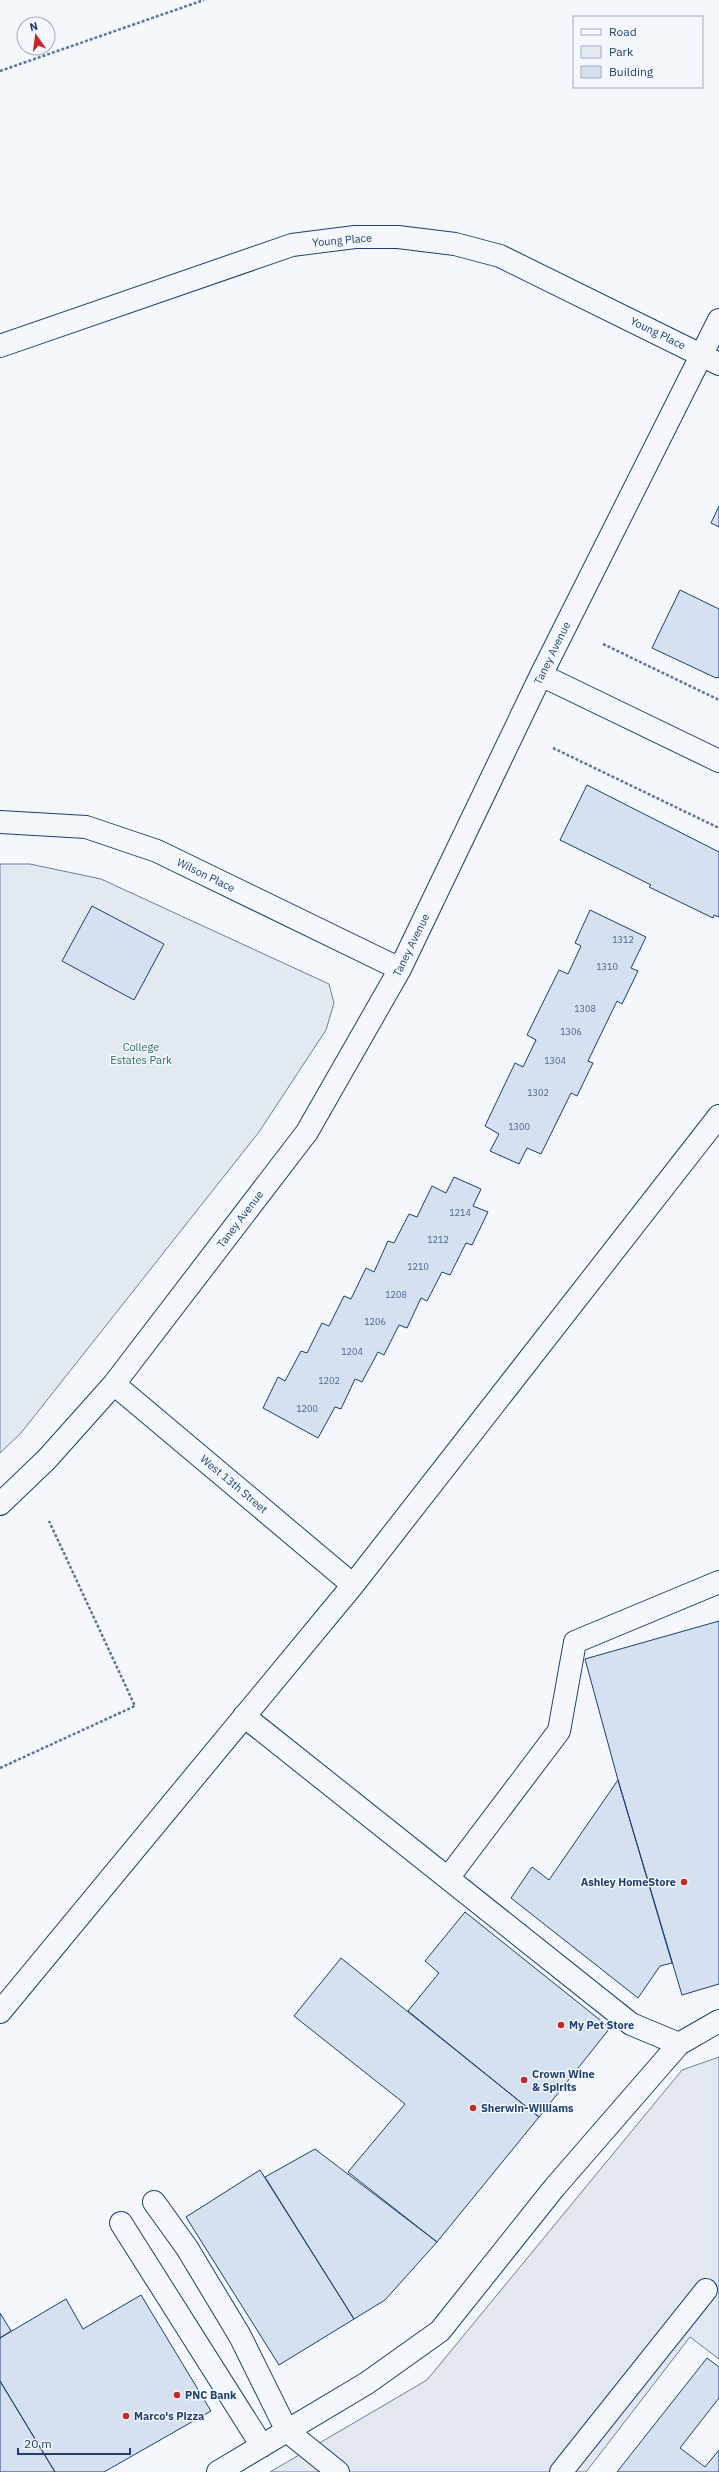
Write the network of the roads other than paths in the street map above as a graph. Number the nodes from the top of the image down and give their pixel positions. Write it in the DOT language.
graph roads {
  1 [pos="719,320"];
  2 [pos="0,346"];
  3 [pos="710,359"];
  4 [pos="541,675"];
  5 [pos="719,761"];
  6 [pos="0,822"];
  7 [pos="400,969"];
  8 [pos="719,1116"];
  9 [pos="114,1384"];
  10 [pos="0,1504"];
  11 [pos="719,1582"];
  12 [pos="354,1585"];
  13 [pos="244,1716"];
  14 [pos="448,1878"];
  15 [pos="0,2012"];
  16 [pos="719,2021"];
  17 [pos="679,2044"];
  18 [pos="154,2202"];
  19 [pos="121,2222"];
  20 [pos="706,2290"];
  21 [pos="287,2431"];
  22 [pos="262,2446"];
  23 [pos="218,2472"];
  24 [pos="338,2472"];
  25 [pos="561,2472"];
  1 -- 3 [label="street, Taney Avenue"];
  2 -- 3 [label="street, Young Place"];
  3 -- 4 [label="street, Taney Avenue"];
  4 -- 5 [label="street"];
  4 -- 7 [label="street, Taney Avenue"];
  6 -- 7 [label="street, Wilson Place"];
  7 -- 9 [label="street, Taney Avenue"];
  8 -- 12 [label="street"];
  9 -- 10 [label="street, Taney Avenue"];
  9 -- 12 [label="street, West 13th Street"];
  11 -- 14 [label="street"];
  12 -- 13 [label="street"];
  13 -- 14 [label="street"];
  13 -- 15 [label="street"];
  14 -- 17 [label="street"];
  16 -- 17 [label="street"];
  17 -- 21 [label="street"];
  18 -- 21 [label="street"];
  19 -- 22 [label="street"];
  20 -- 25 [label="street"];
  21 -- 22 [label="street"];
  21 -- 24 [label="street"];
  22 -- 23 [label="street"];
}
